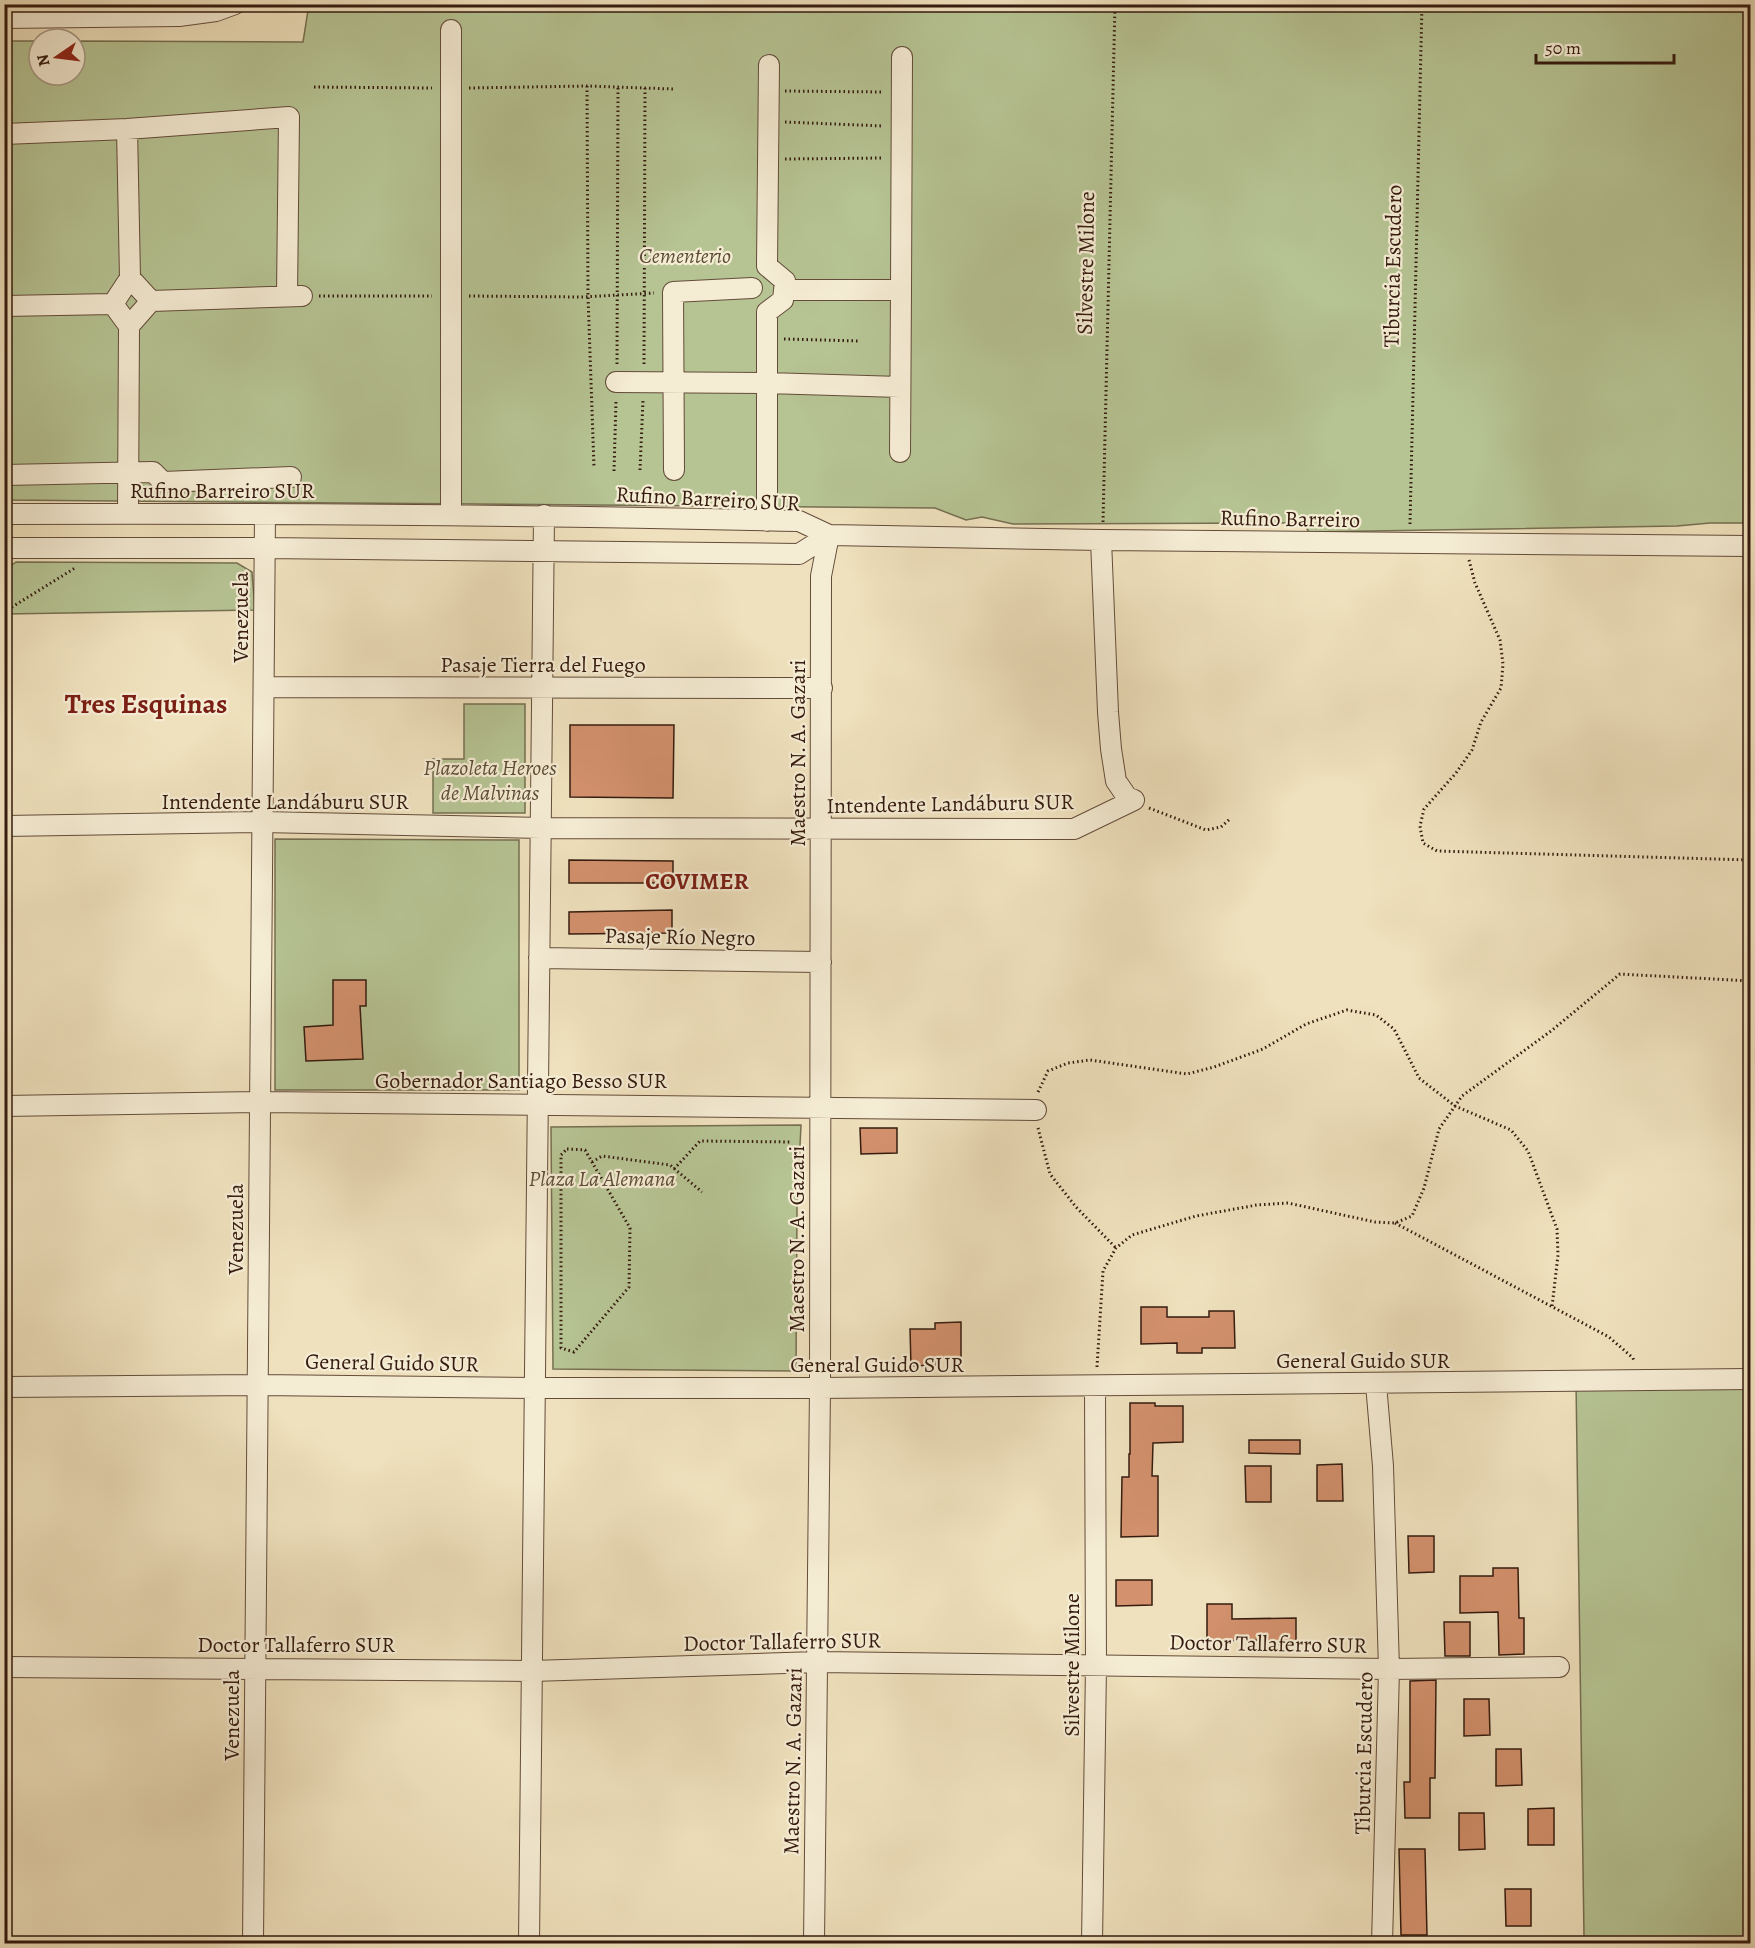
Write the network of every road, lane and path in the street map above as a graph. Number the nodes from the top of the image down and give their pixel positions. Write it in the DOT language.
graph roads {
  1 [pos="82,4"];
  2 [pos="235,4"];
  3 [pos="1115,4"];
  4 [pos="1422,4"];
  5 [pos="4,18"];
  6 [pos="68,19"];
  7 [pos="451,30"];
  8 [pos="902,57"];
  9 [pos="769,65"];
  10 [pos="587,86"];
  11 [pos="314,87"];
  12 [pos="618,87"];
  13 [pos="451,88"];
  14 [pos="645,88"];
  15 [pos="673,89"];
  16 [pos="769,91"];
  17 [pos="892,92"];
  18 [pos="768,122"];
  19 [pos="890,126"];
  20 [pos="127,129"];
  21 [pos="4,134"];
  22 [pos="890,158"];
  23 [pos="768,160"];
  24 [pos="767,266"];
  25 [pos="130,278"];
  26 [pos="752,288"];
  27 [pos="784,290"];
  28 [pos="901,290"];
  29 [pos="673,292"];
  30 [pos="645,293"];
  31 [pos="618,295"];
  32 [pos="294,296"];
  33 [pos="452,296"];
  34 [pos="588,296"];
  35 [pos="151,301"];
  36 [pos="113,304"];
  37 [pos="4,306"];
  38 [pos="767,312"];
  39 [pos="129,326"];
  40 [pos="767,339"];
  41 [pos="859,341"];
  42 [pos="616,382"];
  43 [pos="644,383"];
  44 [pos="674,383"];
  45 [pos="767,383"];
  46 [pos="900,387"];
  47 [pos="900,452"];
  48 [pos="594,468"];
  49 [pos="640,470"];
  50 [pos="674,470"];
  51 [pos="615,471"];
  52 [pos="130,472"];
  53 [pos="4,475"];
  54 [pos="291,477"];
  55 [pos="4,514"];
  56 [pos="128,514"];
  57 [pos="265,514"];
  58 [pos="451,514"];
  59 [pos="544,515"];
  60 [pos="767,520"];
  61 [pos="1410,529"];
  62 [pos="1102,532"];
  63 [pos="830,535"];
  64 [pos="1469,544"];
  65 [pos="1750,546"];
  66 [pos="4,548"];
  67 [pos="265,548"];
  68 [pos="543,552"];
  69 [pos="84,562"];
  70 [pos="4,612"];
  71 [pos="264,687"];
  72 [pos="542,688"];
  73 [pos="822,688"];
  74 [pos="1134,800"];
  75 [pos="1230,819"];
  76 [pos="262,822"];
  77 [pos="4,826"];
  78 [pos="541,828"];
  79 [pos="821,830"];
  80 [pos="1750,860"];
  81 [pos="539,958"];
  82 [pos="821,962"];
  83 [pos="1750,981"];
  84 [pos="260,1102"];
  85 [pos="538,1104"];
  86 [pos="4,1106"];
  87 [pos="820,1106"];
  88 [pos="1455,1106"];
  89 [pos="1036,1110"];
  90 [pos="792,1142"];
  91 [pos="592,1162"];
  92 [pos="674,1169"];
  93 [pos="702,1192"];
  94 [pos="1395,1223"];
  95 [pos="1116,1248"];
  96 [pos="1552,1307"];
  97 [pos="1750,1379"];
  98 [pos="1640,1381"];
  99 [pos="1376,1384"];
  100 [pos="258,1385"];
  101 [pos="1095,1386"];
  102 [pos="4,1387"];
  103 [pos="535,1388"];
  104 [pos="820,1388"];
  105 [pos="817,1662"];
  106 [pos="1096,1665"];
  107 [pos="4,1667"];
  108 [pos="256,1667"];
  109 [pos="1560,1668"];
  110 [pos="1389,1669"];
  111 [pos="532,1671"];
  112 [pos="1750,1943"];
  113 [pos="253,1944"];
  114 [pos="529,1944"];
  115 [pos="814,1944"];
  116 [pos="1092,1944"];
  117 [pos="1382,1944"];
  118 [pos="1612,1944"];
  1 -- 6 [label="street"];
  2 -- 6 [label="street"];
  3 -- 62 [label="path, Silvestre Milone"];
  4 -- 61 [label="path, Tiburcia Escudero"];
  5 -- 6 [label="street"];
  7 -- 13 [label="street"];
  8 -- 28 [label="street"];
  9 -- 16 [label="street"];
  10 -- 12 [label="path"];
  10 -- 13 [label="path"];
  10 -- 34 [label="path"];
  11 -- 13 [label="path"];
  12 -- 14 [label="path"];
  12 -- 31 [label="path"];
  13 -- 33 [label="street"];
  14 -- 15 [label="path"];
  14 -- 30 [label="path"];
  16 -- 17 [label="path"];
  16 -- 18 [label="street"];
  18 -- 19 [label="path"];
  18 -- 23 [label="street"];
  20 -- 21 [label="street"];
  20 -- 25 [label="street"];
  20 -- 32 [label="street"];
  22 -- 23 [label="path"];
  23 -- 24 [label="street"];
  24 -- 26 [label="street"];
  24 -- 27 [label="street"];
  25 -- 35 [label="street"];
  25 -- 36 [label="street"];
  26 -- 29 [label="street"];
  26 -- 38 [label="street"];
  27 -- 28 [label="street"];
  27 -- 38 [label="street"];
  28 -- 46 [label="street"];
  29 -- 30 [label="path"];
  29 -- 44 [label="street"];
  30 -- 31 [label="path"];
  30 -- 43 [label="path"];
  31 -- 34 [label="path"];
  31 -- 42 [label="path"];
  32 -- 33 [label="path"];
  32 -- 35 [label="street"];
  33 -- 34 [label="path"];
  33 -- 58 [label="street"];
  34 -- 48 [label="path"];
  35 -- 39 [label="street"];
  36 -- 37 [label="street"];
  36 -- 39 [label="street"];
  38 -- 40 [label="street"];
  39 -- 52 [label="street"];
  40 -- 41 [label="path"];
  40 -- 45 [label="street"];
  42 -- 43 [label="street"];
  42 -- 51 [label="path"];
  43 -- 44 [label="street"];
  43 -- 49 [label="path"];
  44 -- 45 [label="street"];
  44 -- 50 [label="street"];
  45 -- 46 [label="street"];
  45 -- 60 [label="street"];
  46 -- 47 [label="street"];
  52 -- 53 [label="street"];
  52 -- 54 [label="street"];
  52 -- 56 [label="street"];
  55 -- 56 [label="street, Rufino Barreiro SUR"];
  56 -- 57 [label="street, Rufino Barreiro SUR"];
  57 -- 58 [label="street, Rufino Barreiro SUR"];
  57 -- 67 [label="street, Venezuela"];
  58 -- 59 [label="street, Rufino Barreiro SUR"];
  59 -- 60 [label="street, Rufino Barreiro SUR"];
  59 -- 68 [label="street"];
  60 -- 63 [label="street, Rufino Barreiro SUR"];
  62 -- 63 [label="street, Rufino Barreiro"];
  62 -- 64 [label="street, Rufino Barreiro"];
  62 -- 74 [label="street"];
  63 -- 68 [label="street, Rufino Barreiro SUR"];
  63 -- 73 [label="street, Maestro N. A. Gazari"];
  64 -- 65 [label="street, Rufino Barreiro"];
  64 -- 80 [label="path"];
  66 -- 67 [label="street, Rufino Barreiro SUR"];
  67 -- 68 [label="street, Rufino Barreiro SUR"];
  67 -- 71 [label="street, Venezuela"];
  68 -- 72 [label="street"];
  69 -- 70 [label="path"];
  71 -- 72 [label="street, Pasaje Tierra del Fuego"];
  71 -- 76 [label="street, Venezuela"];
  72 -- 73 [label="street, Pasaje Tierra del Fuego"];
  72 -- 78 [label="street"];
  73 -- 79 [label="street, Maestro N. A. Gazari"];
  74 -- 75 [label="path"];
  74 -- 79 [label="street, Intendente Landáburu SUR"];
  76 -- 77 [label="street, Intendente Landáburu SUR"];
  76 -- 78 [label="street, Intendente Landáburu SUR"];
  76 -- 84 [label="street, Venezuela"];
  78 -- 79 [label="street, Intendente Landáburu SUR"];
  78 -- 81 [label="street"];
  79 -- 82 [label="street, Maestro N. A. Gazari"];
  81 -- 82 [label="street, Pasaje Río Negro"];
  81 -- 85 [label="street"];
  82 -- 87 [label="street, Maestro N. A. Gazari"];
  83 -- 88 [label="path"];
  84 -- 85 [label="street, Gobernador Santiago Besso SUR"];
  84 -- 86 [label="street, Gobernador Santiago Besso SUR"];
  84 -- 100 [label="street, Venezuela"];
  85 -- 87 [label="street, Gobernador Santiago Besso SUR"];
  85 -- 103 [label="street"];
  87 -- 89 [label="street, Gobernador Santiago Besso SUR"];
  87 -- 104 [label="street, Maestro N. A. Gazari"];
  88 -- 89 [label="path"];
  88 -- 94 [label="path"];
  88 -- 96 [label="path"];
  89 -- 95 [label="path"];
  90 -- 92 [label="path"];
  91 -- 91 [label="path"];
  91 -- 92 [label="path"];
  92 -- 93 [label="path"];
  94 -- 95 [label="path"];
  94 -- 96 [label="path"];
  95 -- 101 [label="path"];
  96 -- 98 [label="path"];
  97 -- 98 [label="street, General Guido SUR"];
  98 -- 99 [label="street, General Guido SUR"];
  99 -- 101 [label="street, General Guido SUR"];
  99 -- 110 [label="street, Tiburcia Escudero"];
  100 -- 102 [label="street, General Guido SUR"];
  100 -- 103 [label="street, General Guido SUR"];
  100 -- 108 [label="street, Venezuela"];
  101 -- 104 [label="street, General Guido SUR"];
  101 -- 106 [label="street, Silvestre Milone"];
  103 -- 104 [label="street, General Guido SUR"];
  103 -- 111 [label="street"];
  104 -- 105 [label="street, Maestro N. A. Gazari"];
  105 -- 106 [label="street, Doctor Tallaferro SUR"];
  105 -- 111 [label="street, Doctor Tallaferro SUR"];
  105 -- 115 [label="street, Maestro N. A. Gazari"];
  106 -- 110 [label="street, Doctor Tallaferro SUR"];
  106 -- 116 [label="street, Silvestre Milone"];
  107 -- 108 [label="street, Doctor Tallaferro SUR"];
  108 -- 111 [label="street, Doctor Tallaferro SUR"];
  108 -- 113 [label="street, Venezuela"];
  109 -- 110 [label="street, Doctor Tallaferro SUR"];
  110 -- 117 [label="street, Tiburcia Escudero"];
  111 -- 114 [label="street"];
  112 -- 118 [label="path"];
}
